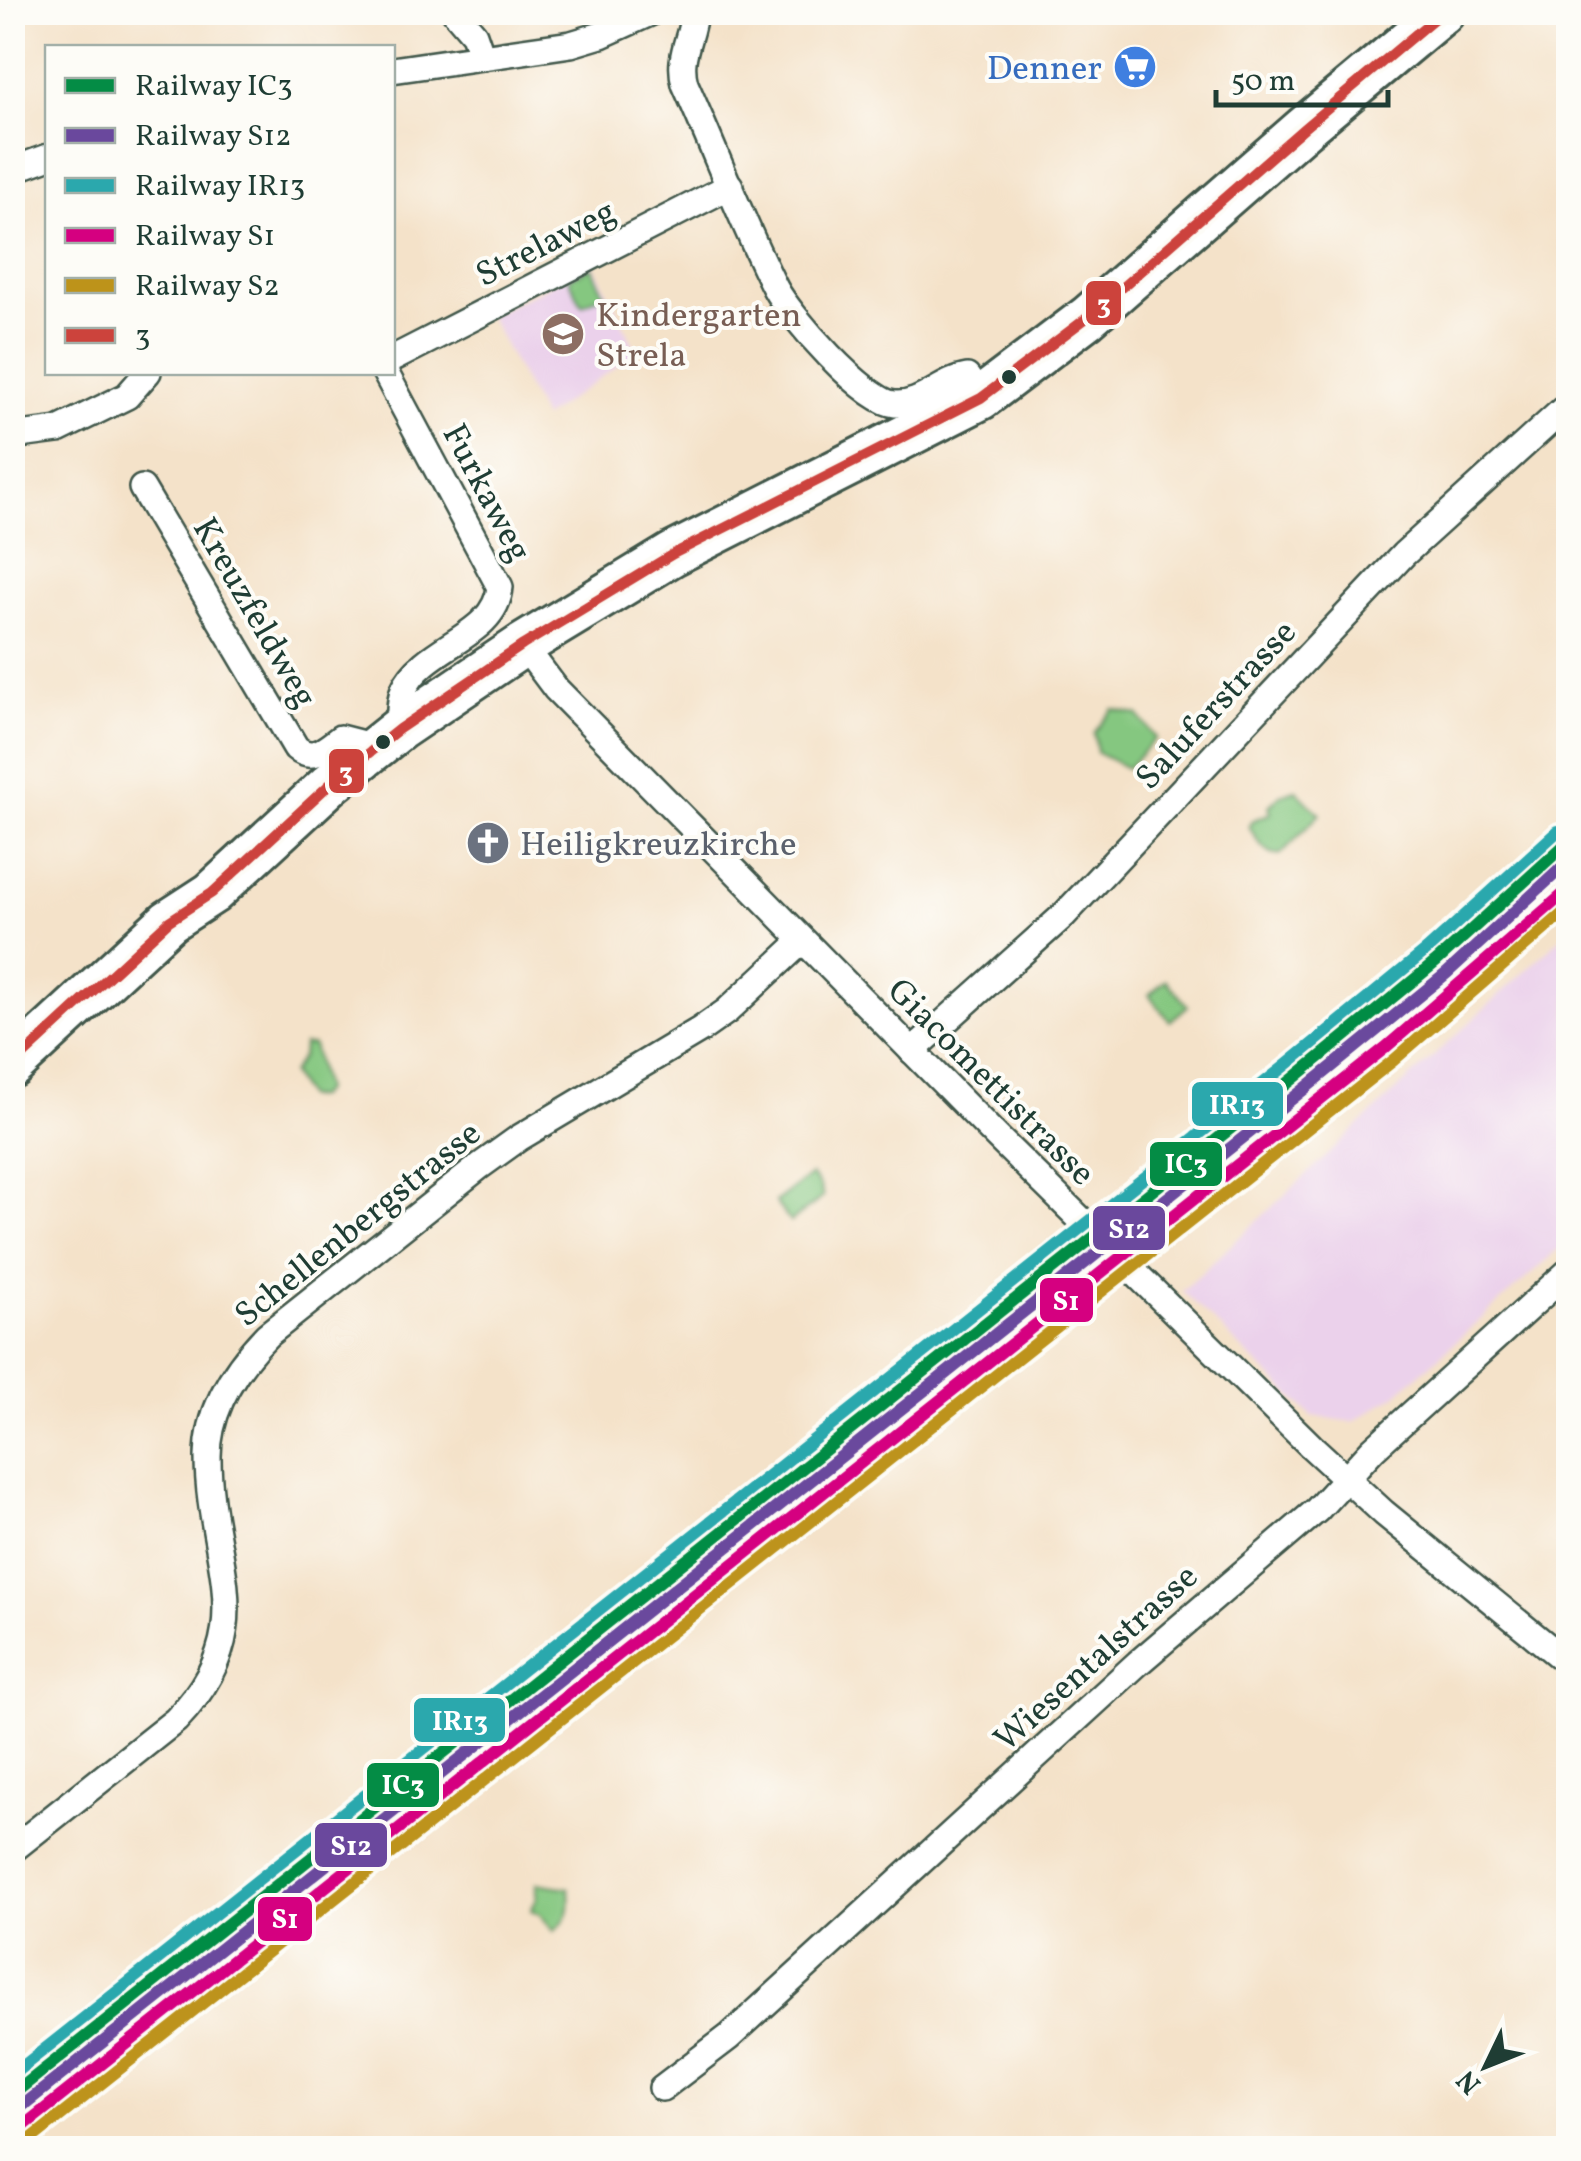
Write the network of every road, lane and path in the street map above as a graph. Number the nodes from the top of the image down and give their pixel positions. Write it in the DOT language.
graph roads {
  1 [pos="455,12"];
  2 [pos="652,12"];
  3 [pos="694,12"];
  4 [pos="1442,12"];
  5 [pos="482,57"];
  6 [pos="395,70"];
  7 [pos="45,159"];
  8 [pos="12,170"];
  9 [pos="730,186"];
  10 [pos="395,357"];
  11 [pos="145,375"];
  12 [pos="386,375"];
  13 [pos="981,398"];
  14 [pos="1568,404"];
  15 [pos="12,436"];
  16 [pos="142,488"];
  17 [pos="523,645"];
  18 [pos="387,738"];
  19 [pos="802,941"];
  20 [pos="912,1051"];
  21 [pos="14,1062"];
  22 [pos="1568,1272"];
  23 [pos="1347,1479"];
  24 [pos="1568,1663"];
  25 [pos="12,1850"];
  26 [pos="662,2088"];
  1 -- 5 [label="street"];
  2 -- 5 [label="street"];
  3 -- 9 [label="street"];
  4 -- 13 [label="main road"];
  5 -- 6 [label="street"];
  7 -- 8 [label="street"];
  9 -- 10 [label="street, Strelaweg"];
  9 -- 13 [label="street"];
  11 -- 15 [label="street"];
  12 -- 18 [label="street, Furkaweg"];
  13 -- 17 [label="main road"];
  14 -- 20 [label="street, Saluferstrasse"];
  16 -- 18 [label="street, Kreuzfeldweg"];
  17 -- 18 [label="main road"];
  17 -- 19 [label="street, Giacomettistrasse"];
  18 -- 21 [label="main road"];
  19 -- 20 [label="street, Giacomettistrasse"];
  19 -- 25 [label="street, Schellenbergstrasse"];
  20 -- 23 [label="street, Giacomettistrasse"];
  22 -- 23 [label="street, Wiesentalstrasse"];
  23 -- 24 [label="street, Giacomettistrasse"];
  23 -- 26 [label="street, Wiesentalstrasse"];
}
